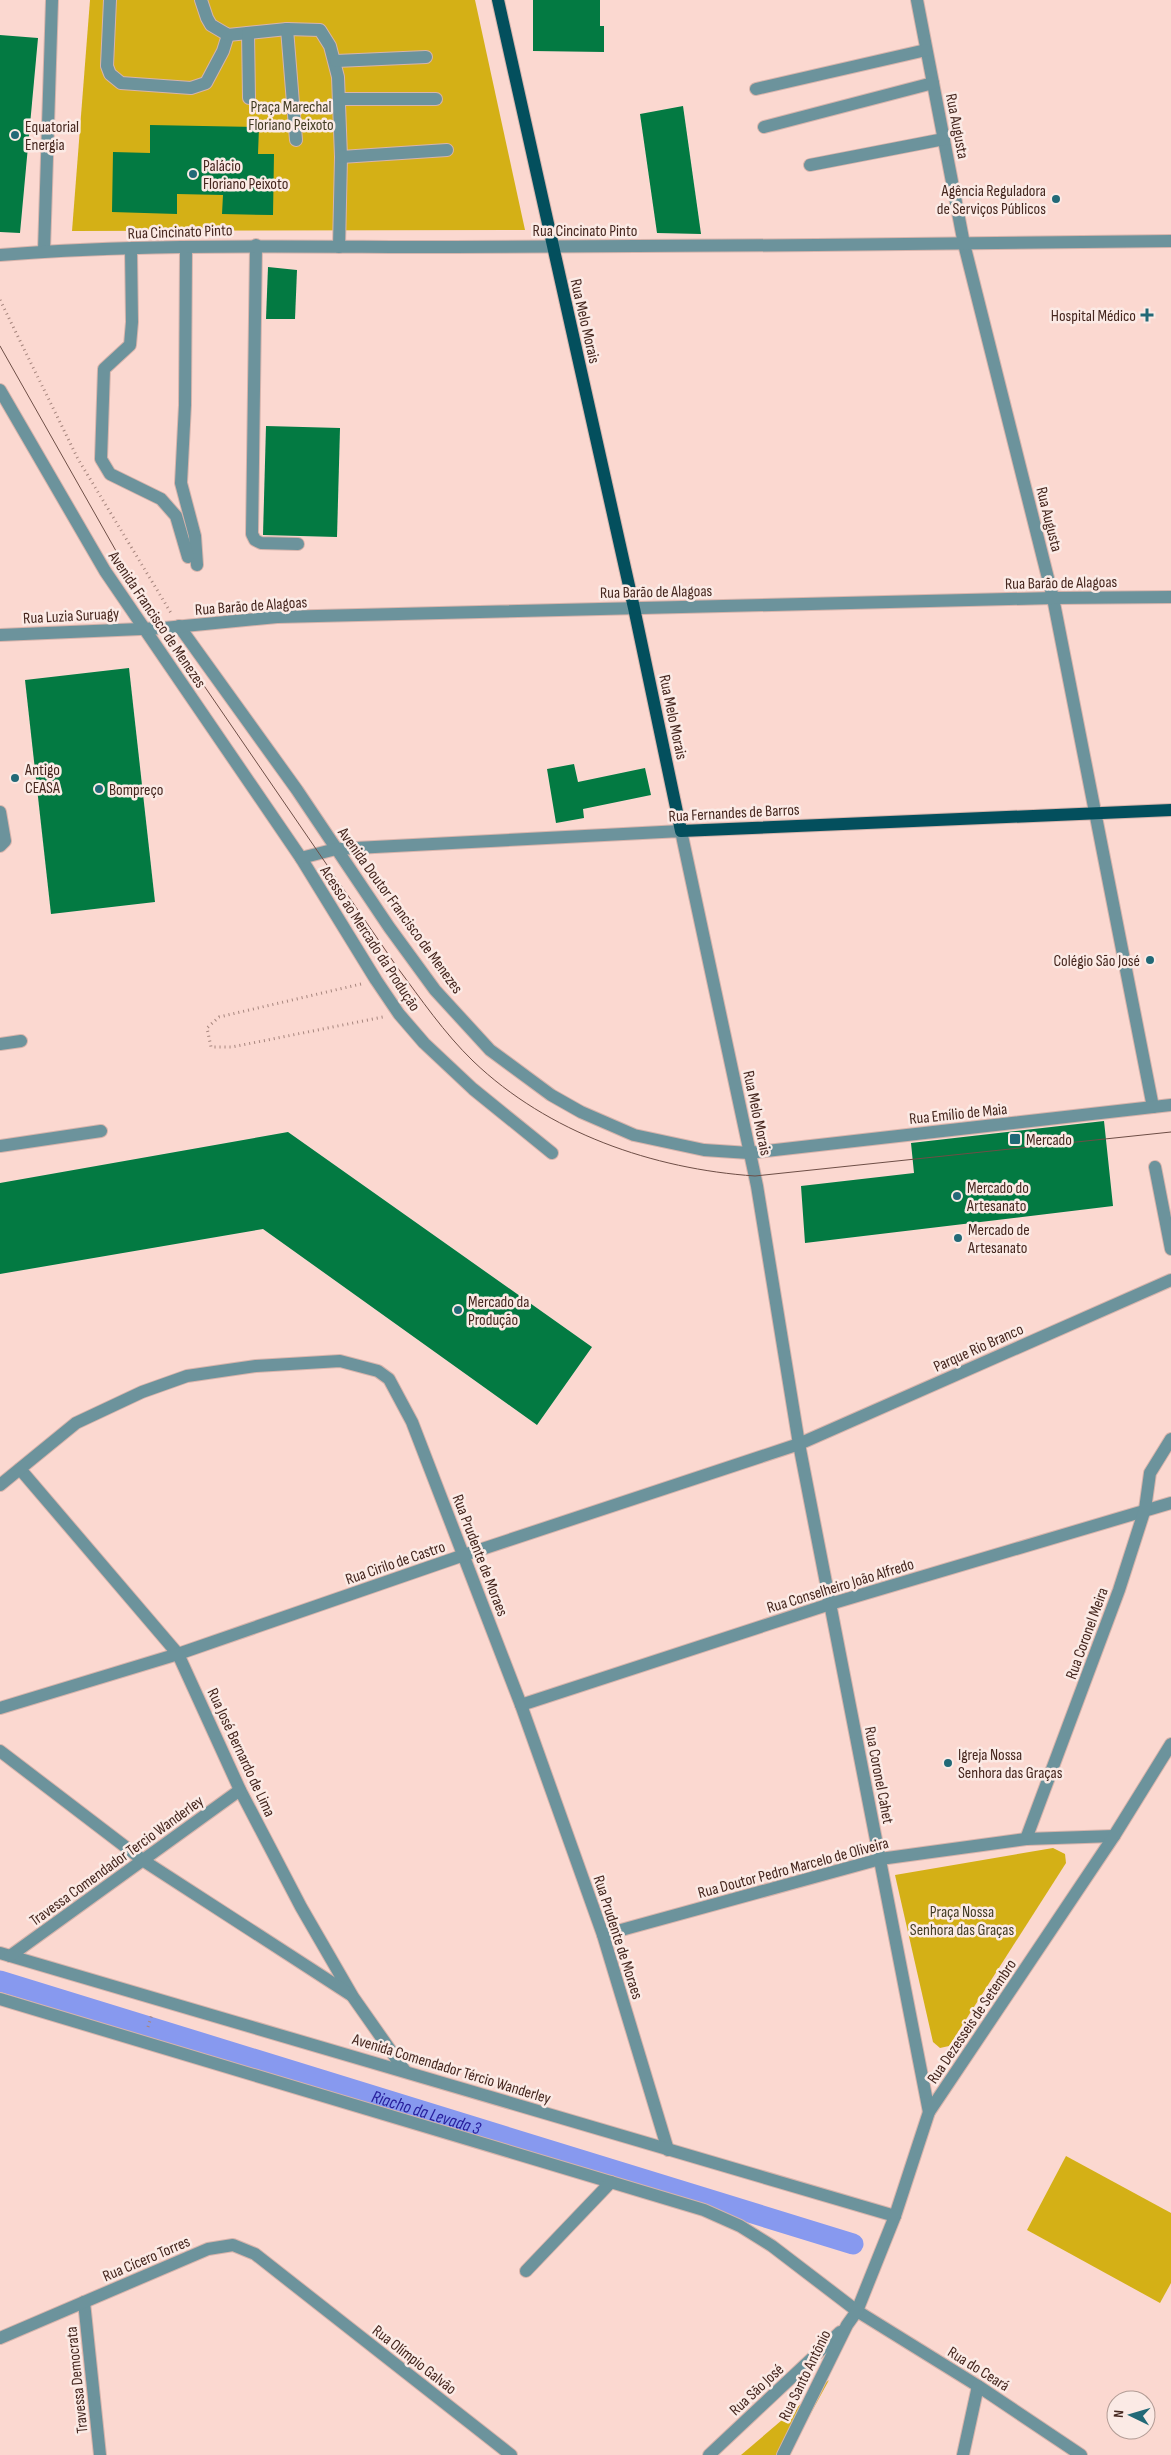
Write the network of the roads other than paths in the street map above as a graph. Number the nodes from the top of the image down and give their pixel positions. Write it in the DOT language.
graph roads {
  1 [pos="52,0"];
  2 [pos="110,0"];
  3 [pos="201,0"];
  4 [pos="498,0"];
  5 [pos="917,0"];
  6 [pos="287,29"];
  7 [pos="248,33"];
  8 [pos="228,35"];
  9 [pos="926,50"];
  10 [pos="426,57"];
  11 [pos="336,62"];
  12 [pos="933,83"];
  13 [pos="756,89"];
  14 [pos="249,98"];
  15 [pos="339,99"];
  16 [pos="436,99"];
  17 [pos="764,127"];
  18 [pos="944,139"];
  19 [pos="296,140"];
  20 [pos="447,150"];
  21 [pos="341,157"];
  22 [pos="810,165"];
  23 [pos="45,228"];
  24 [pos="1171,241"];
  25 [pos="964,244"];
  26 [pos="256,245"];
  27 [pos="553,246"];
  28 [pos="186,247"];
  29 [pos="339,247"];
  30 [pos="131,249"];
  31 [pos="62,250"];
  32 [pos="44,251"];
  33 [pos="0,254"];
  34 [pos="0,390"];
  35 [pos="298,544"];
  36 [pos="1171,597"];
  37 [pos="1052,598"];
  38 [pos="634,608"];
  39 [pos="179,626"];
  40 [pos="143,628"];
  41 [pos="0,635"];
  42 [pos="1171,810"];
  43 [pos="0,812"];
  44 [pos="1094,812"];
  45 [pos="681,831"];
  46 [pos="0,846"];
  47 [pos="336,850"];
  48 [pos="300,858"];
  49 [pos="20,1041"];
  50 [pos="0,1044"];
  51 [pos="1171,1105"];
  52 [pos="1154,1107"];
  53 [pos="101,1130"];
  54 [pos="0,1146"];
  55 [pos="552,1152"];
  56 [pos="749,1153"];
  57 [pos="1155,1167"];
  58 [pos="1171,1249"];
  59 [pos="1171,1280"];
  60 [pos="1171,1439"];
  61 [pos="799,1444"];
  62 [pos="20,1469"];
  63 [pos="0,1484"];
  64 [pos="1171,1503"];
  65 [pos="1145,1509"];
  66 [pos="464,1554"];
  67 [pos="830,1604"];
  68 [pos="178,1654"];
  69 [pos="522,1705"];
  70 [pos="0,1708"];
  71 [pos="1171,1744"];
  72 [pos="0,1751"];
  73 [pos="240,1790"];
  74 [pos="1114,1836"];
  75 [pos="1026,1839"];
  76 [pos="880,1858"];
  77 [pos="144,1861"];
  78 [pos="602,1935"];
  79 [pos="5,1954"];
  80 [pos="353,1997"];
  81 [pos="0,1999"];
  82 [pos="405,2071"];
  83 [pos="929,2112"];
  84 [pos="668,2150"];
  85 [pos="611,2182"];
  86 [pos="895,2216"];
  87 [pos="526,2271"];
  88 [pos="298,2289"];
  89 [pos="84,2302"];
  90 [pos="857,2311"];
  91 [pos="848,2326"];
  92 [pos="0,2338"];
  93 [pos="978,2386"];
  94 [pos="100,2455"];
  95 [pos="511,2455"];
  96 [pos="709,2455"];
  97 [pos="783,2455"];
  98 [pos="963,2455"];
  99 [pos="1081,2455"];
  1 -- 23 [label="street"];
  2 -- 8 [label="street"];
  3 -- 8 [label="street"];
  4 -- 27 [label="main road, Rua Melo Morais"];
  5 -- 9 [label="street, Rua Augusta"];
  6 -- 7 [label="street"];
  6 -- 11 [label="street"];
  6 -- 19 [label="street"];
  7 -- 8 [label="street"];
  7 -- 14 [label="street"];
  9 -- 12 [label="street, Rua Augusta"];
  9 -- 13 [label="street"];
  10 -- 11 [label="street"];
  11 -- 15 [label="street"];
  12 -- 17 [label="street"];
  12 -- 18 [label="street, Rua Augusta"];
  15 -- 16 [label="street"];
  15 -- 21 [label="street"];
  18 -- 22 [label="street"];
  18 -- 25 [label="street, Rua Augusta"];
  20 -- 21 [label="street"];
  21 -- 29 [label="street"];
  23 -- 31 [label="street"];
  23 -- 32 [label="street"];
  24 -- 25 [label="street, Rua Cincinato Pinto"];
  25 -- 27 [label="street, Rua Cincinato Pinto"];
  25 -- 37 [label="street, Rua Augusta"];
  26 -- 28 [label="street, Rua Cincinato Pinto"];
  26 -- 29 [label="street, Rua Cincinato Pinto"];
  26 -- 35 [label="street"];
  27 -- 29 [label="street, Rua Cincinato Pinto"];
  27 -- 38 [label="main road, Rua Melo Morais"];
  28 -- 30 [label="street, Rua Cincinato Pinto"];
  28 -- 30 [label="street"];
  30 -- 31 [label="street, Rua Cincinato Pinto"];
  31 -- 32 [label="street, Rua Cincinato Pinto"];
  32 -- 33 [label="street, Rua Cincinato Pinto"];
  34 -- 40 [label="street, Avenida Francisco de Menezes"];
  36 -- 37 [label="street, Rua Barão de Alagoas"];
  37 -- 38 [label="street, Rua Barão de Alagoas"];
  37 -- 44 [label="street, Rua Augusta"];
  38 -- 39 [label="street, Rua Barão de Alagoas"];
  38 -- 45 [label="main road, Rua Melo Morais"];
  39 -- 40 [label="street, Rua Barão de Alagoas"];
  39 -- 47 [label="street, Avenida Doutor Francisco de Menezes"];
  40 -- 41 [label="street, Rua Luzia Suruagy"];
  40 -- 48 [label="street, Avenida Francisco de Menezes"];
  42 -- 44 [label="main road, Rua Fernandes de Barros"];
  43 -- 46 [label="street"];
  44 -- 45 [label="main road, Rua Fernandes de Barros"];
  44 -- 52 [label="street, Rua Augusta"];
  45 -- 47 [label="street, Rua Fernandes de Barros"];
  45 -- 56 [label="street, Rua Melo Morais"];
  47 -- 48 [label="street, Rua Fernandes de Barros"];
  47 -- 56 [label="street, Avenida Doutor Francisco de Menezes"];
  48 -- 55 [label="street, Acesso ao Mercado da Produção"];
  49 -- 50 [label="street"];
  51 -- 52 [label="street, Rua Emílio de Maia"];
  52 -- 56 [label="street, Rua Emílio de Maia"];
  53 -- 54 [label="street"];
  56 -- 61 [label="street, Rua Melo Morais"];
  57 -- 58 [label="street"];
  59 -- 61 [label="street, Parque Rio Branco"];
  60 -- 65 [label="street, Rua Coronel Meira"];
  61 -- 66 [label="street, Rua Cirilo de Castro"];
  61 -- 67 [label="street, Rua Coronel Cahet"];
  62 -- 63 [label="street, Rua Prudente de Moraes"];
  62 -- 66 [label="street, Rua Prudente de Moraes"];
  62 -- 68 [label="street, Rua José Bernardo de Lima"];
  64 -- 65 [label="street, Rua Conselheiro João Alfredo"];
  65 -- 67 [label="street, Rua Conselheiro João Alfredo"];
  65 -- 75 [label="street, Rua Coronel Meira"];
  66 -- 68 [label="street, Rua Cirilo de Castro"];
  66 -- 69 [label="street, Rua Prudente de Moraes"];
  67 -- 69 [label="street, Rua Conselheiro João Alfredo"];
  67 -- 76 [label="street, Rua Coronel Cahet"];
  68 -- 70 [label="street, Rua Cirilo de Castro"];
  68 -- 73 [label="street, Rua José Bernardo de Lima"];
  69 -- 78 [label="street, Rua Prudente de Moraes"];
  71 -- 74 [label="street, Rua Dezesseis de Setembro"];
  72 -- 77 [label="street"];
  73 -- 77 [label="street, Travessa Comendador Tercio Wanderley"];
  73 -- 80 [label="street, Rua José Bernardo de Lima"];
  74 -- 75 [label="street, Rua Doutor Pedro Marcelo de Oliveira"];
  74 -- 83 [label="street, Rua Dezesseis de Setembro"];
  75 -- 76 [label="street, Rua Doutor Pedro Marcelo de Oliveira"];
  76 -- 78 [label="street, Rua Doutor Pedro Marcelo de Oliveira"];
  76 -- 83 [label="street, Rua Coronel Cahet"];
  77 -- 79 [label="street, Travessa Comendador Tercio Wanderley"];
  77 -- 80 [label="street"];
  78 -- 84 [label="street, Rua Prudente de Moraes"];
  79 -- 82 [label="street, Avenida Comendador Tércio Wanderley"];
  80 -- 82 [label="street, Rua José Bernardo de Lima"];
  81 -- 85 [label="street"];
  82 -- 84 [label="street, Avenida Comendador Tércio Wanderley"];
  83 -- 86 [label="street, Rua Dezesseis de Setembro"];
  84 -- 86 [label="street, Avenida Comendador Tércio Wanderley"];
  85 -- 87 [label="street"];
  85 -- 90 [label="street"];
  86 -- 90 [label="street, Rua Dezesseis de Setembro"];
  88 -- 89 [label="street, Rua Cícero Torres"];
  88 -- 95 [label="street, Rua Olímpio Galvão"];
  89 -- 92 [label="street, Rua Cícero Torres"];
  89 -- 94 [label="street, Travessa Democrata"];
  90 -- 91 [label="street, Rua Santo Antônio"];
  90 -- 93 [label="street, Rua do Ceará"];
  91 -- 96 [label="street, Rua São José"];
  91 -- 97 [label="street, Rua Santo Antônio"];
  93 -- 98 [label="street"];
  93 -- 99 [label="street, Rua do Ceará"];
}
